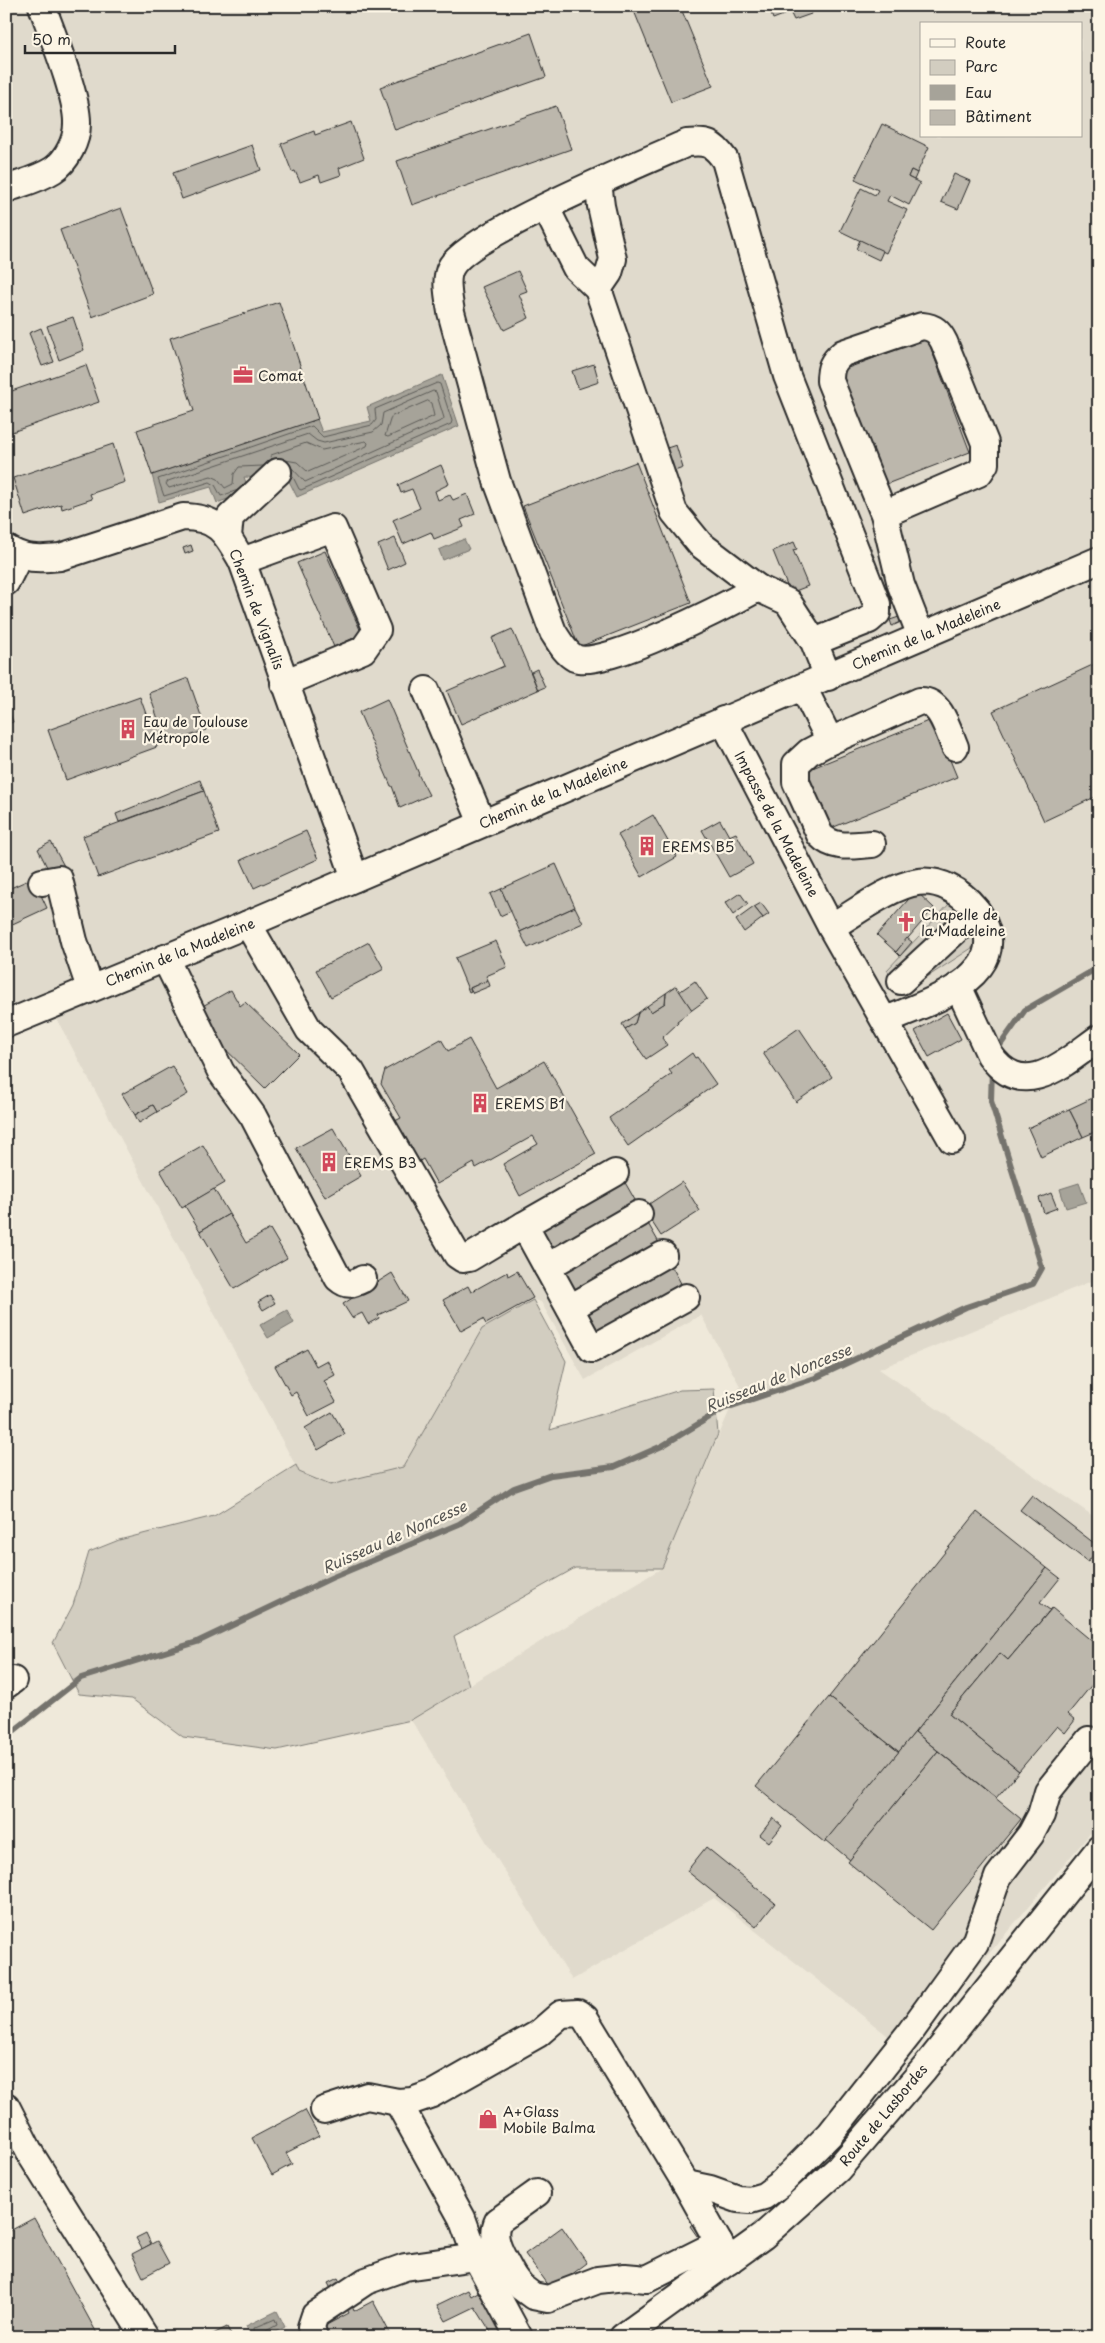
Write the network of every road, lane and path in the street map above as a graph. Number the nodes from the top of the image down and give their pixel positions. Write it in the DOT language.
graph roads {
  1 [pos="42,6"];
  2 [pos="598,183"];
  3 [pos="6,189"];
  4 [pos="546,208"];
  5 [pos="598,289"];
  6 [pos="278,472"];
  7 [pos="884,514"];
  8 [pos="228,536"];
  9 [pos="11,560"];
  10 [pos="1099,560"];
  11 [pos="242,561"];
  12 [pos="6,582"];
  13 [pos="758,588"];
  14 [pos="921,636"];
  15 [pos="814,642"];
  16 [pos="828,677"];
  17 [pos="284,683"];
  18 [pos="803,687"];
  19 [pos="426,690"];
  20 [pos="723,720"];
  21 [pos="830,742"];
  22 [pos="955,747"];
  23 [pos="482,824"];
  24 [pos="872,844"];
  25 [pos="355,878"];
  26 [pos="42,882"];
  27 [pos="977,912"];
  28 [pos="248,924"];
  29 [pos="831,927"];
  30 [pos="165,958"];
  31 [pos="901,981"];
  32 [pos="958,986"];
  33 [pos="90,988"];
  34 [pos="886,1020"];
  35 [pos="6,1024"];
  36 [pos="1099,1038"];
  37 [pos="952,1140"];
  38 [pos="615,1172"];
  39 [pos="639,1214"];
  40 [pos="524,1226"];
  41 [pos="662,1256"];
  42 [pos="547,1267"];
  43 [pos="364,1279"];
  44 [pos="686,1297"];
  45 [pos="570,1308"];
  46 [pos="1089,1740"];
  47 [pos="1099,1849"];
  48 [pos="398,2102"];
  49 [pos="6,2106"];
  50 [pos="324,2110"];
  51 [pos="686,2184"];
  52 [pos="537,2193"];
  53 [pos="724,2252"];
  54 [pos="476,2257"];
  55 [pos="501,2279"];
  56 [pos="646,2279"];
  57 [pos="658,2313"];
  58 [pos="145,2337"];
  59 [pos="314,2337"];
  60 [pos="519,2337"];
  61 [pos="623,2337"];
  1 -- 3 [label="street"];
  2 -- 4 [label="street"];
  2 -- 5 [label="street"];
  2 -- 15 [label="street"];
  4 -- 5 [label="street"];
  4 -- 13 [label="street"];
  5 -- 13 [label="street"];
  6 -- 8 [label="street"];
  7 -- 7 [label="street"];
  7 -- 14 [label="street"];
  8 -- 9 [label="street, Chemin de Vignalis"];
  8 -- 11 [label="street, Chemin de Vignalis"];
  9 -- 12 [label="street"];
  10 -- 14 [label="street, Chemin de la Madeleine"];
  11 -- 17 [label="street, Chemin de Vignalis"];
  11 -- 17 [label="street"];
  13 -- 15 [label="street"];
  14 -- 16 [label="street, Chemin de la Madeleine"];
  15 -- 16 [label="street"];
  16 -- 18 [label="street, Chemin de la Madeleine"];
  17 -- 25 [label="street, Chemin de Vignalis"];
  18 -- 20 [label="street, Chemin de la Madeleine"];
  18 -- 21 [label="street"];
  19 -- 23 [label="street"];
  20 -- 23 [label="street, Chemin de la Madeleine"];
  20 -- 29 [label="street, Impasse de la Madeleine"];
  21 -- 22 [label="street"];
  21 -- 24 [label="street"];
  23 -- 25 [label="street, Chemin de la Madeleine"];
  25 -- 28 [label="street, Chemin de la Madeleine"];
  26 -- 33 [label="street"];
  27 -- 29 [label="street"];
  27 -- 31 [label="street"];
  27 -- 32 [label="street"];
  28 -- 30 [label="street, Chemin de la Madeleine"];
  28 -- 40 [label="street"];
  29 -- 34 [label="street, Impasse de la Madeleine"];
  30 -- 33 [label="street, Chemin de la Madeleine"];
  30 -- 43 [label="street"];
  32 -- 34 [label="street"];
  32 -- 36 [label="street"];
  33 -- 35 [label="street, Chemin de la Madeleine"];
  34 -- 37 [label="street, Impasse de la Madeleine"];
  38 -- 40 [label="street"];
  39 -- 42 [label="street"];
  40 -- 42 [label="street"];
  41 -- 45 [label="street"];
  42 -- 45 [label="street"];
  44 -- 45 [label="street"];
  46 -- 51 [label="street"];
  47 -- 53 [label="street, Route de Lasbordes"];
  48 -- 50 [label="street"];
  48 -- 51 [label="street"];
  48 -- 54 [label="street"];
  49 -- 58 [label="street"];
  51 -- 53 [label="street"];
  52 -- 55 [label="street"];
  53 -- 56 [label="street"];
  53 -- 57 [label="street, Route de Lasbordes"];
  54 -- 55 [label="street"];
  54 -- 59 [label="street"];
  55 -- 56 [label="street"];
  55 -- 60 [label="street"];
  56 -- 57 [label="street"];
  57 -- 61 [label="street, Route de Lasbordes"];
}
